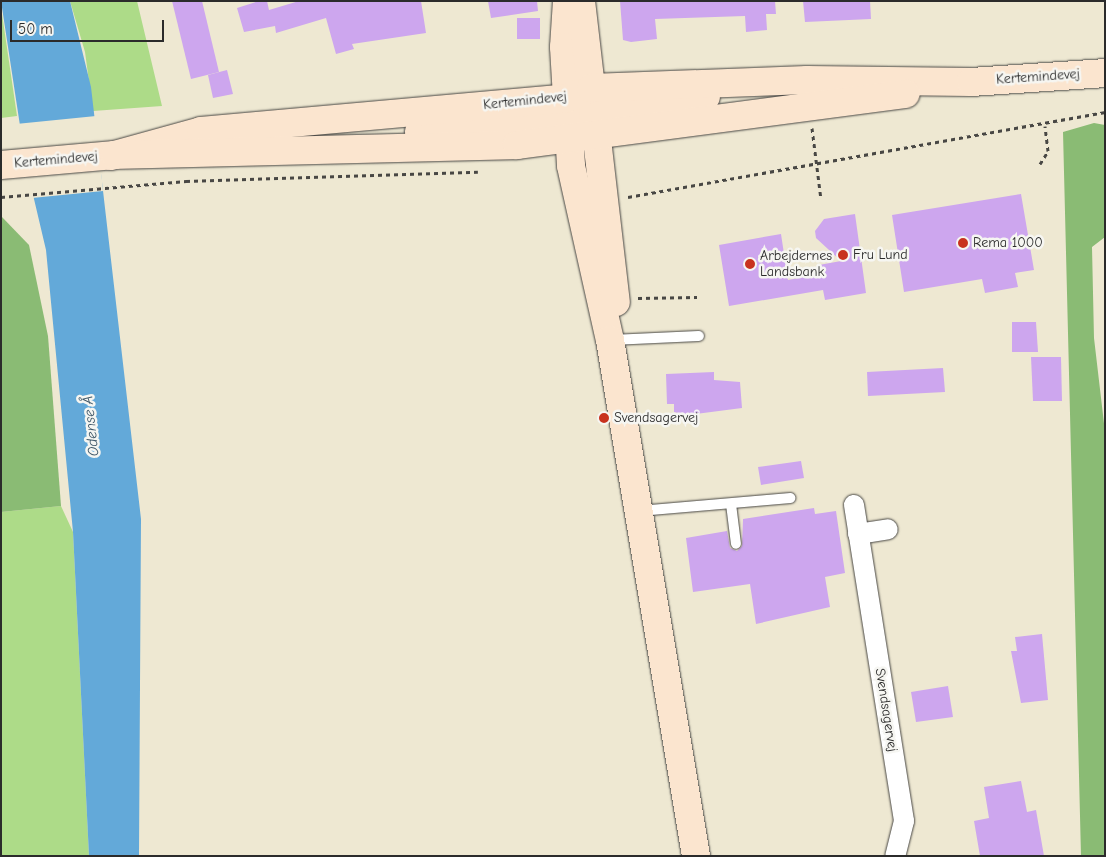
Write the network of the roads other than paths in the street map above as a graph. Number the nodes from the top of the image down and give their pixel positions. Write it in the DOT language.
graph roads {
  1 [pos="566,1"];
  2 [pos="581,1"];
  3 [pos="1105,73"];
  4 [pos="971,82"];
  5 [pos="581,114"];
  6 [pos="111,156"];
  7 [pos="1,165"];
  8 [pos="699,336"];
  9 [pos="610,340"];
  10 [pos="790,498"];
  11 [pos="731,504"];
  12 [pos="854,505"];
  13 [pos="638,511"];
  14 [pos="888,529"];
  15 [pos="858,534"];
  16 [pos="736,544"];
  17 [pos="696,856"];
  18 [pos="894,856"];
  1 -- 5 [label="main road"];
  2 -- 5 [label="main road"];
  3 -- 4 [label="main road, Kertemindevej"];
  4 -- 5 [label="main road, Kertemindevej"];
  4 -- 5 [label="main road, Kertemindevej"];
  5 -- 6 [label="main road, Kertemindevej"];
  5 -- 6 [label="main road, Kertemindevej"];
  5 -- 9 [label="main road"];
  5 -- 9 [label="main road"];
  6 -- 7 [label="main road, Kertemindevej"];
  8 -- 9 [label="lane"];
  9 -- 13 [label="main road"];
  10 -- 11 [label="lane"];
  11 -- 13 [label="lane"];
  11 -- 16 [label="lane"];
  12 -- 15 [label="street, Svendsagervej"];
  13 -- 17 [label="main road"];
  14 -- 15 [label="street"];
  15 -- 18 [label="street, Svendsagervej"];
}
